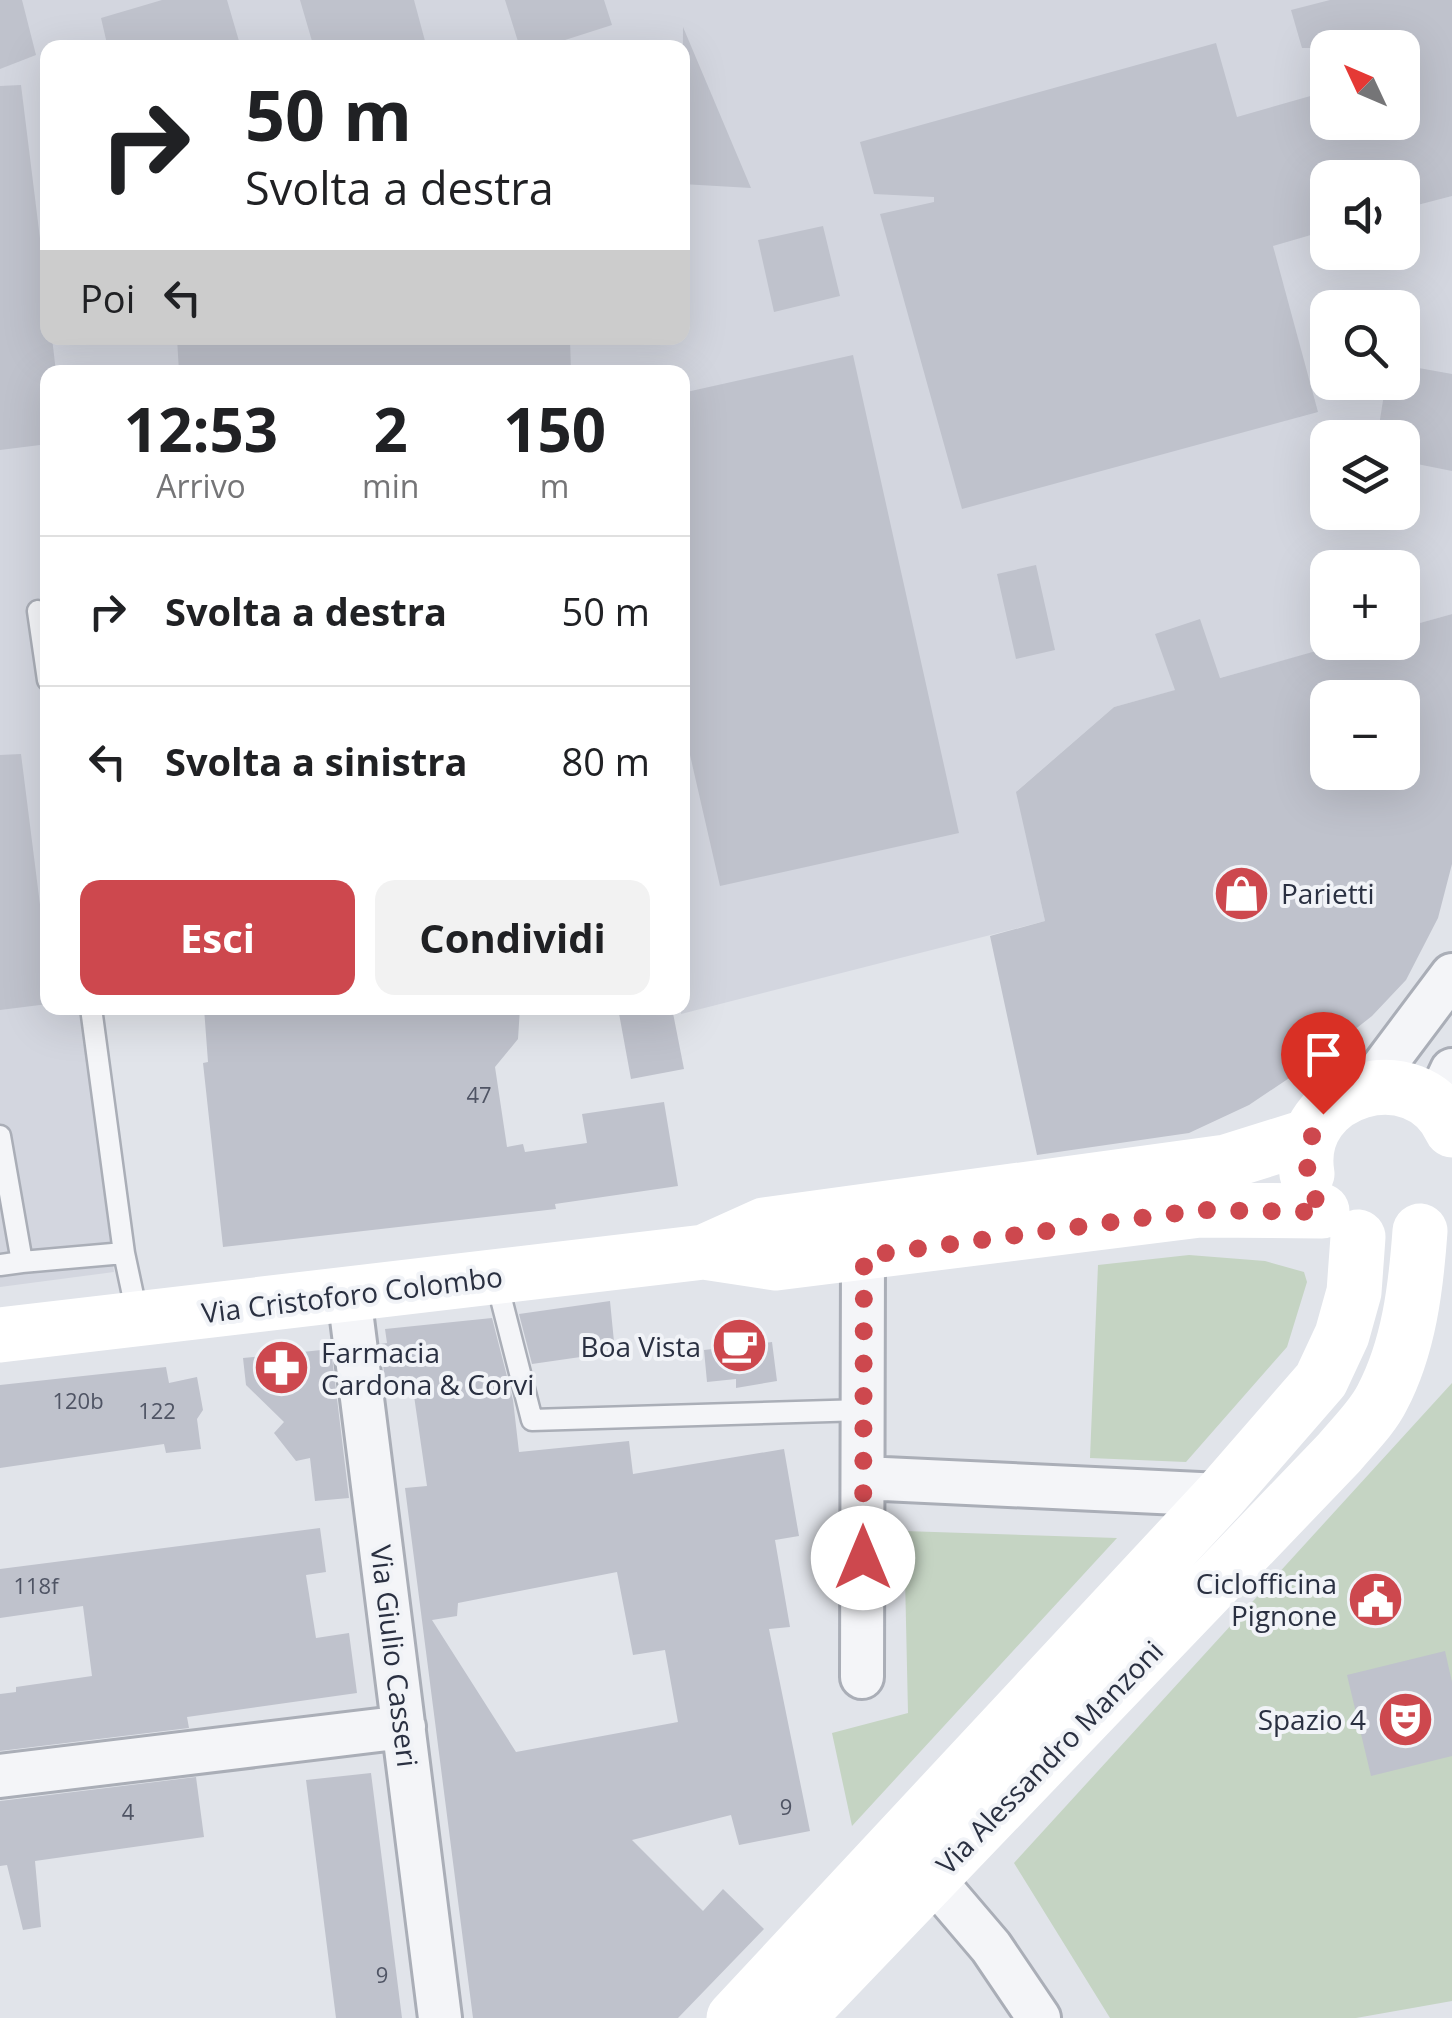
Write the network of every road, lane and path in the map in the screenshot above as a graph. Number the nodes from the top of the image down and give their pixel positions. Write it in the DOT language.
graph roads {
  1 [pos="38,611"];
  2 [pos="40,625"];
  3 [pos="1452,975"];
  4 [pos="92,1015"];
  5 [pos="1368,1087"];
  6 [pos="1448,1107"];
  7 [pos="0,1136"];
  8 [pos="1309,1136"];
  9 [pos="1436,1213"];
  10 [pos="1340,1224"];
  11 [pos="704,1252"];
  12 [pos="124,1253"];
  13 [pos="864,1256"];
  14 [pos="22,1262"];
  15 [pos="0,1265"];
  16 [pos="496,1277"];
  17 [pos="348,1294"];
  18 [pos="138,1319"];
  19 [pos="0,1335"];
  20 [pos="864,1410"];
  21 [pos="863,1478"];
  22 [pos="1221,1495"];
  23 [pos="862,1677"];
  24 [pos="404,1727"];
  25 [pos="0,1776"];
  26 [pos="932,1879"];
  27 [pos="440,2018"];
  28 [pos="734,2018"];
  29 [pos="797,2018"];
  30 [pos="1039,2018"];
  1 -- 2 [label="lane"];
  3 -- 5 [label="street"];
  4 -- 12 [label="lane"];
  5 -- 6 [label="main road"];
  5 -- 8 [label="main road"];
  7 -- 14 [label="lane"];
  8 -- 10 [label="main road"];
  8 -- 11 [label="main road, Via Cristoforo Colombo"];
  9 -- 10 [label="main road, Via Cristoforo Colombo"];
  9 -- 26 [label="main road, Via Alessandro Manzoni"];
  10 -- 13 [label="main road, Via Cristoforo Colombo"];
  10 -- 22 [label="main road, Via Alessandro Manzoni"];
  11 -- 13 [label="main road, Via Cristoforo Colombo"];
  11 -- 16 [label="main road, Via Cristoforo Colombo"];
  12 -- 14 [label="lane"];
  12 -- 18 [label="lane"];
  13 -- 20 [label="street"];
  14 -- 15 [label="lane"];
  16 -- 17 [label="main road, Via Cristoforo Colombo"];
  16 -- 20 [label="lane"];
  17 -- 18 [label="main road, Via Cristoforo Colombo"];
  17 -- 24 [label="street, Via Giulio Casseri"];
  18 -- 19 [label="main road, Via Cristoforo Colombo"];
  20 -- 21 [label="street"];
  21 -- 22 [label="street"];
  21 -- 23 [label="street"];
  22 -- 28 [label="main road, Via Alessandro Manzoni"];
  24 -- 25 [label="street"];
  24 -- 27 [label="street, Via Giulio Casseri"];
  26 -- 29 [label="main road, Via Alessandro Manzoni"];
  26 -- 30 [label="street"];
}
